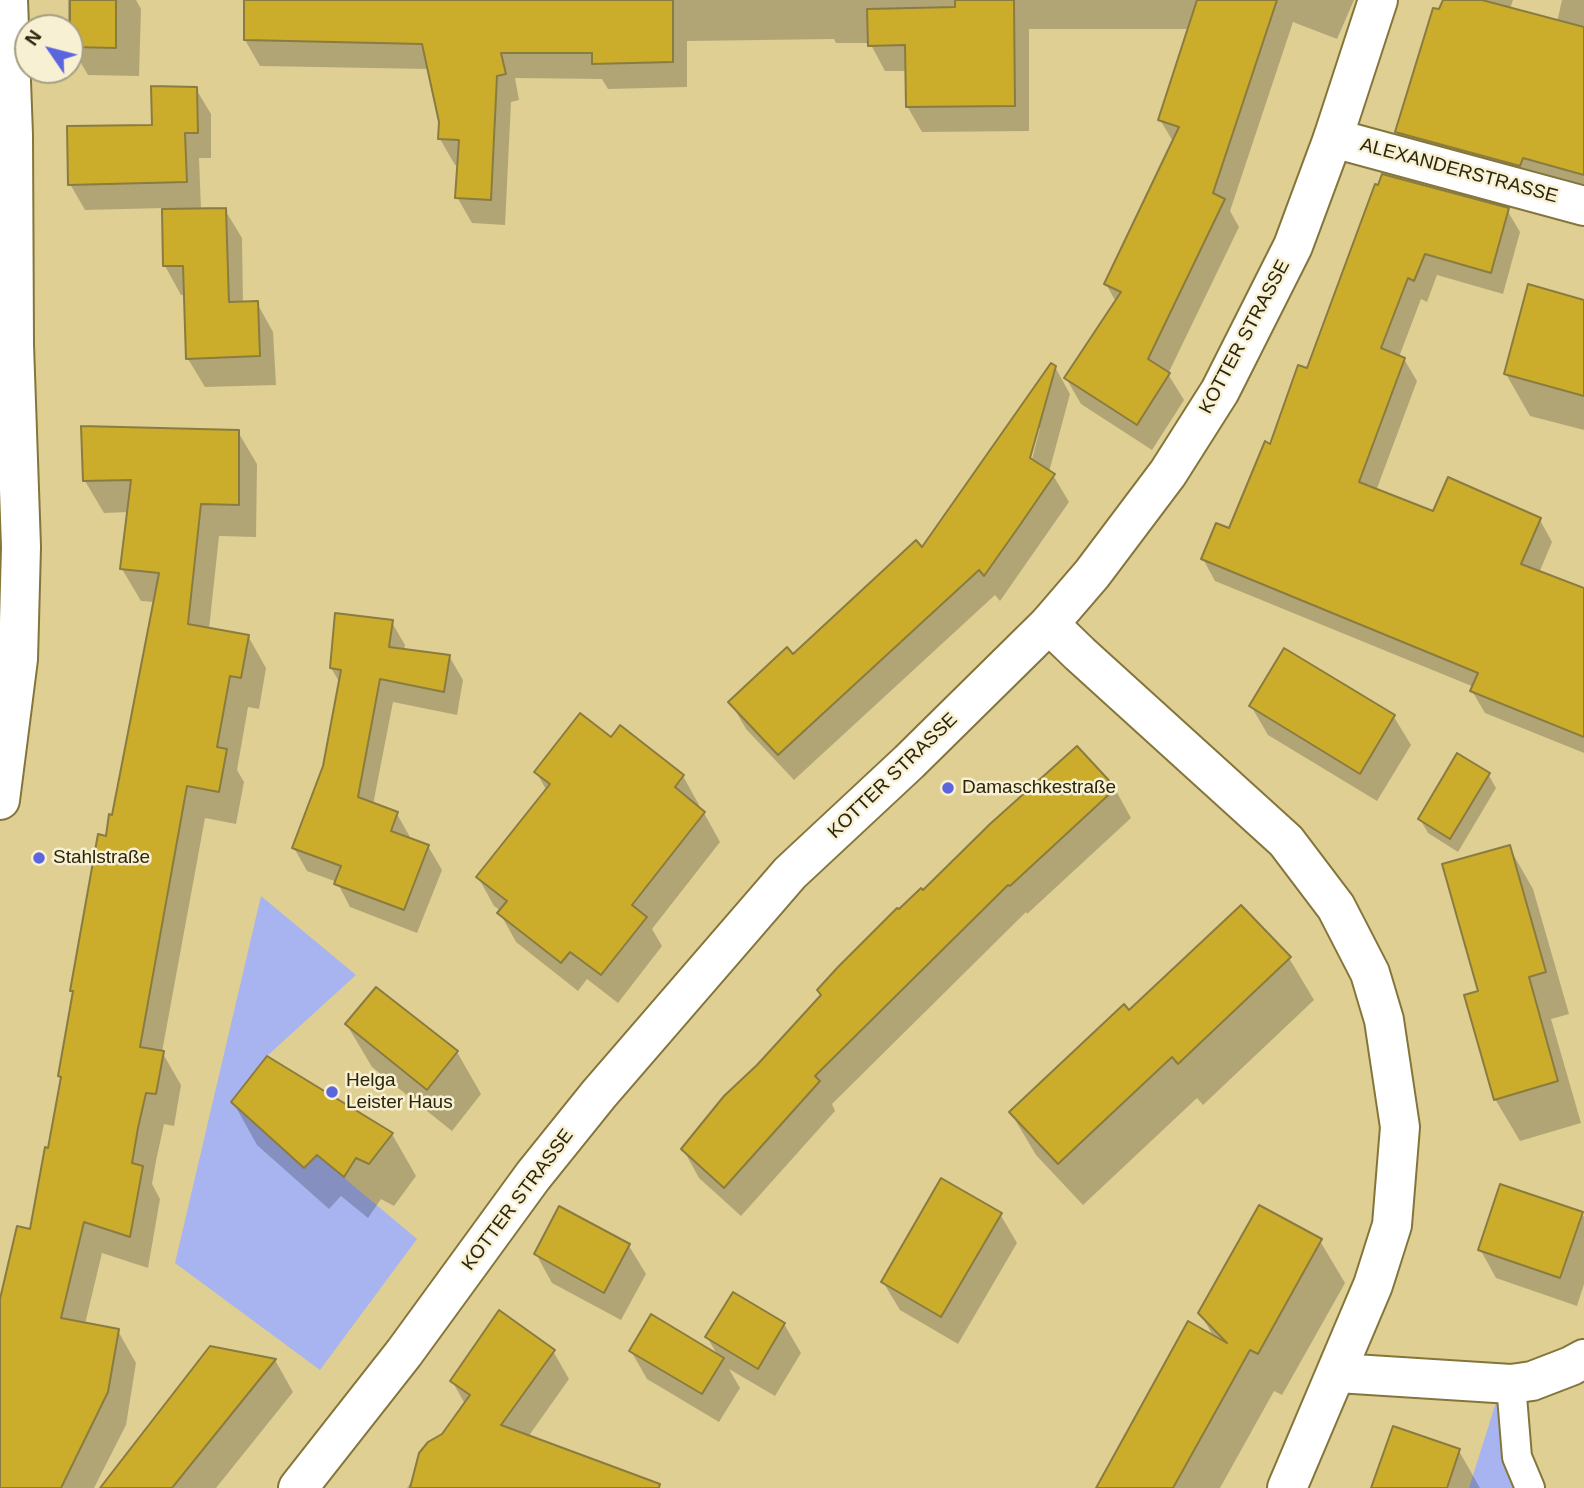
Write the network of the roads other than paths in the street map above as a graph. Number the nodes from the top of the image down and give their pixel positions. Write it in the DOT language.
graph roads {
  1 [pos="8,0"];
  2 [pos="1378,0"];
  3 [pos="1334,138"];
  4 [pos="1584,206"];
  5 [pos="1049,624"];
  6 [pos="0,793"];
  7 [pos="1584,1359"];
  8 [pos="1338,1373"];
  9 [pos="1511,1384"];
  10 [pos="298,1488"];
  11 [pos="1287,1488"];
  12 [pos="1531,1488"];
  1 -- 6 [label="street"];
  2 -- 3 [label="street, KOTTER STRASSE"];
  3 -- 4 [label="street, ALEXANDERSTRASSE"];
  3 -- 5 [label="street, KOTTER STRASSE"];
  5 -- 8 [label="street"];
  5 -- 10 [label="street, KOTTER STRASSE"];
  7 -- 9 [label="street"];
  8 -- 9 [label="street"];
  8 -- 11 [label="street"];
  9 -- 12 [label="lane"];
}
